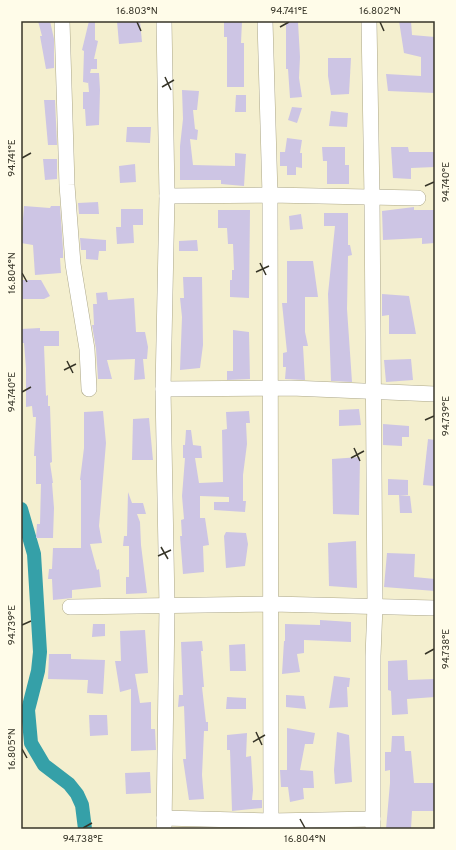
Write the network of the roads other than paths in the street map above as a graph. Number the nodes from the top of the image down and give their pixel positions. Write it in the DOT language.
graph roads {
  1 [pos="62,21"];
  2 [pos="164,21"];
  3 [pos="265,21"];
  4 [pos="369,21"];
  5 [pos="270,195"];
  6 [pos="167,196"];
  7 [pos="372,198"];
  8 [pos="418,198"];
  9 [pos="89,388"];
  10 [pos="271,388"];
  11 [pos="163,389"];
  12 [pos="374,391"];
  13 [pos="435,394"];
  14 [pos="272,604"];
  15 [pos="167,606"];
  16 [pos="375,606"];
  17 [pos="70,607"];
  18 [pos="435,608"];
  19 [pos="164,823"];
  20 [pos="373,824"];
  21 [pos="271,825"];
  1 -- 9 [label="street"];
  2 -- 6 [label="street"];
  3 -- 5 [label="street"];
  4 -- 7 [label="street"];
  5 -- 6 [label="street"];
  5 -- 7 [label="street"];
  5 -- 10 [label="street"];
  6 -- 11 [label="street"];
  7 -- 8 [label="street"];
  7 -- 12 [label="street"];
  10 -- 11 [label="street"];
  10 -- 12 [label="street"];
  10 -- 14 [label="street"];
  11 -- 15 [label="street"];
  12 -- 13 [label="street"];
  12 -- 16 [label="street"];
  14 -- 15 [label="street"];
  14 -- 16 [label="street"];
  14 -- 21 [label="street"];
  15 -- 17 [label="street"];
  15 -- 19 [label="street"];
  16 -- 18 [label="street"];
  16 -- 20 [label="street"];
  19 -- 21 [label="street"];
  20 -- 21 [label="street"];
}
